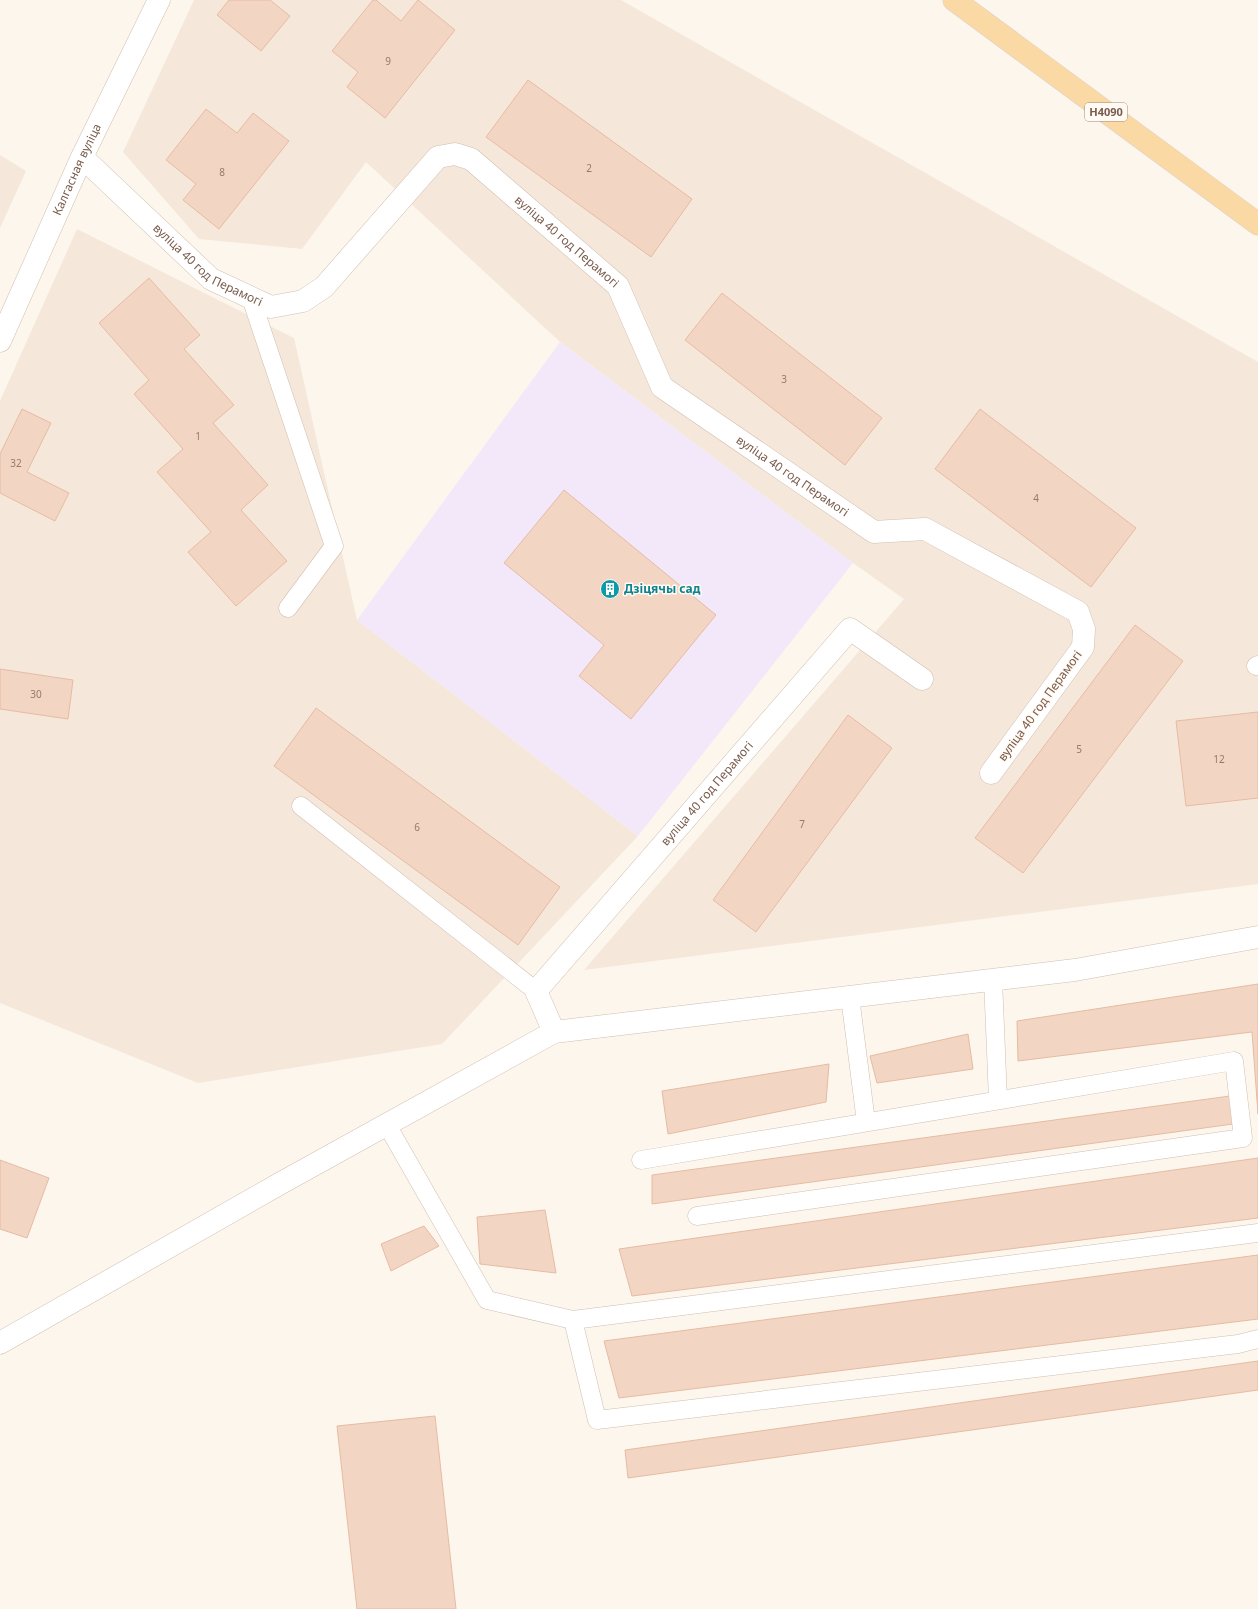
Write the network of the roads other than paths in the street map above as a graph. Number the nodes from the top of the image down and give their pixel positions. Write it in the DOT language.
graph roads {
  1 [pos="158,0"];
  2 [pos="954,0"];
  3 [pos="82,157"];
  4 [pos="1258,224"];
  5 [pos="251,298"];
  6 [pos="0,341"];
  7 [pos="288,608"];
  8 [pos="922,679"];
  9 [pos="991,773"];
  10 [pos="301,806"];
  11 [pos="1258,937"];
  12 [pos="993,979"];
  13 [pos="536,991"];
  14 [pos="850,997"];
  15 [pos="554,1032"];
  16 [pos="998,1100"];
  17 [pos="866,1122"];
  18 [pos="386,1125"];
  19 [pos="641,1160"];
  20 [pos="697,1216"];
  21 [pos="1258,1233"];
  22 [pos="573,1320"];
  23 [pos="1258,1339"];
  24 [pos="0,1343"];
  1 -- 3 [label="street, Калгасная вуліца"];
  2 -- 4 [label="main road, Н4090"];
  3 -- 5 [label="street, вуліца 40 год Перамогі"];
  3 -- 6 [label="street, Калгасная вуліца"];
  5 -- 7 [label="lane"];
  5 -- 9 [label="street, вуліца 40 год Перамогі"];
  8 -- 13 [label="street, вуліца 40 год Перамогі"];
  10 -- 13 [label="lane"];
  11 -- 12 [label="street"];
  12 -- 14 [label="street"];
  12 -- 16 [label="lane"];
  13 -- 15 [label="street"];
  14 -- 15 [label="street"];
  14 -- 17 [label="lane"];
  15 -- 18 [label="street"];
  16 -- 17 [label="lane"];
  16 -- 20 [label="lane"];
  17 -- 19 [label="lane"];
  18 -- 22 [label="lane"];
  18 -- 24 [label="street"];
  21 -- 22 [label="lane"];
  22 -- 23 [label="lane"];
}
